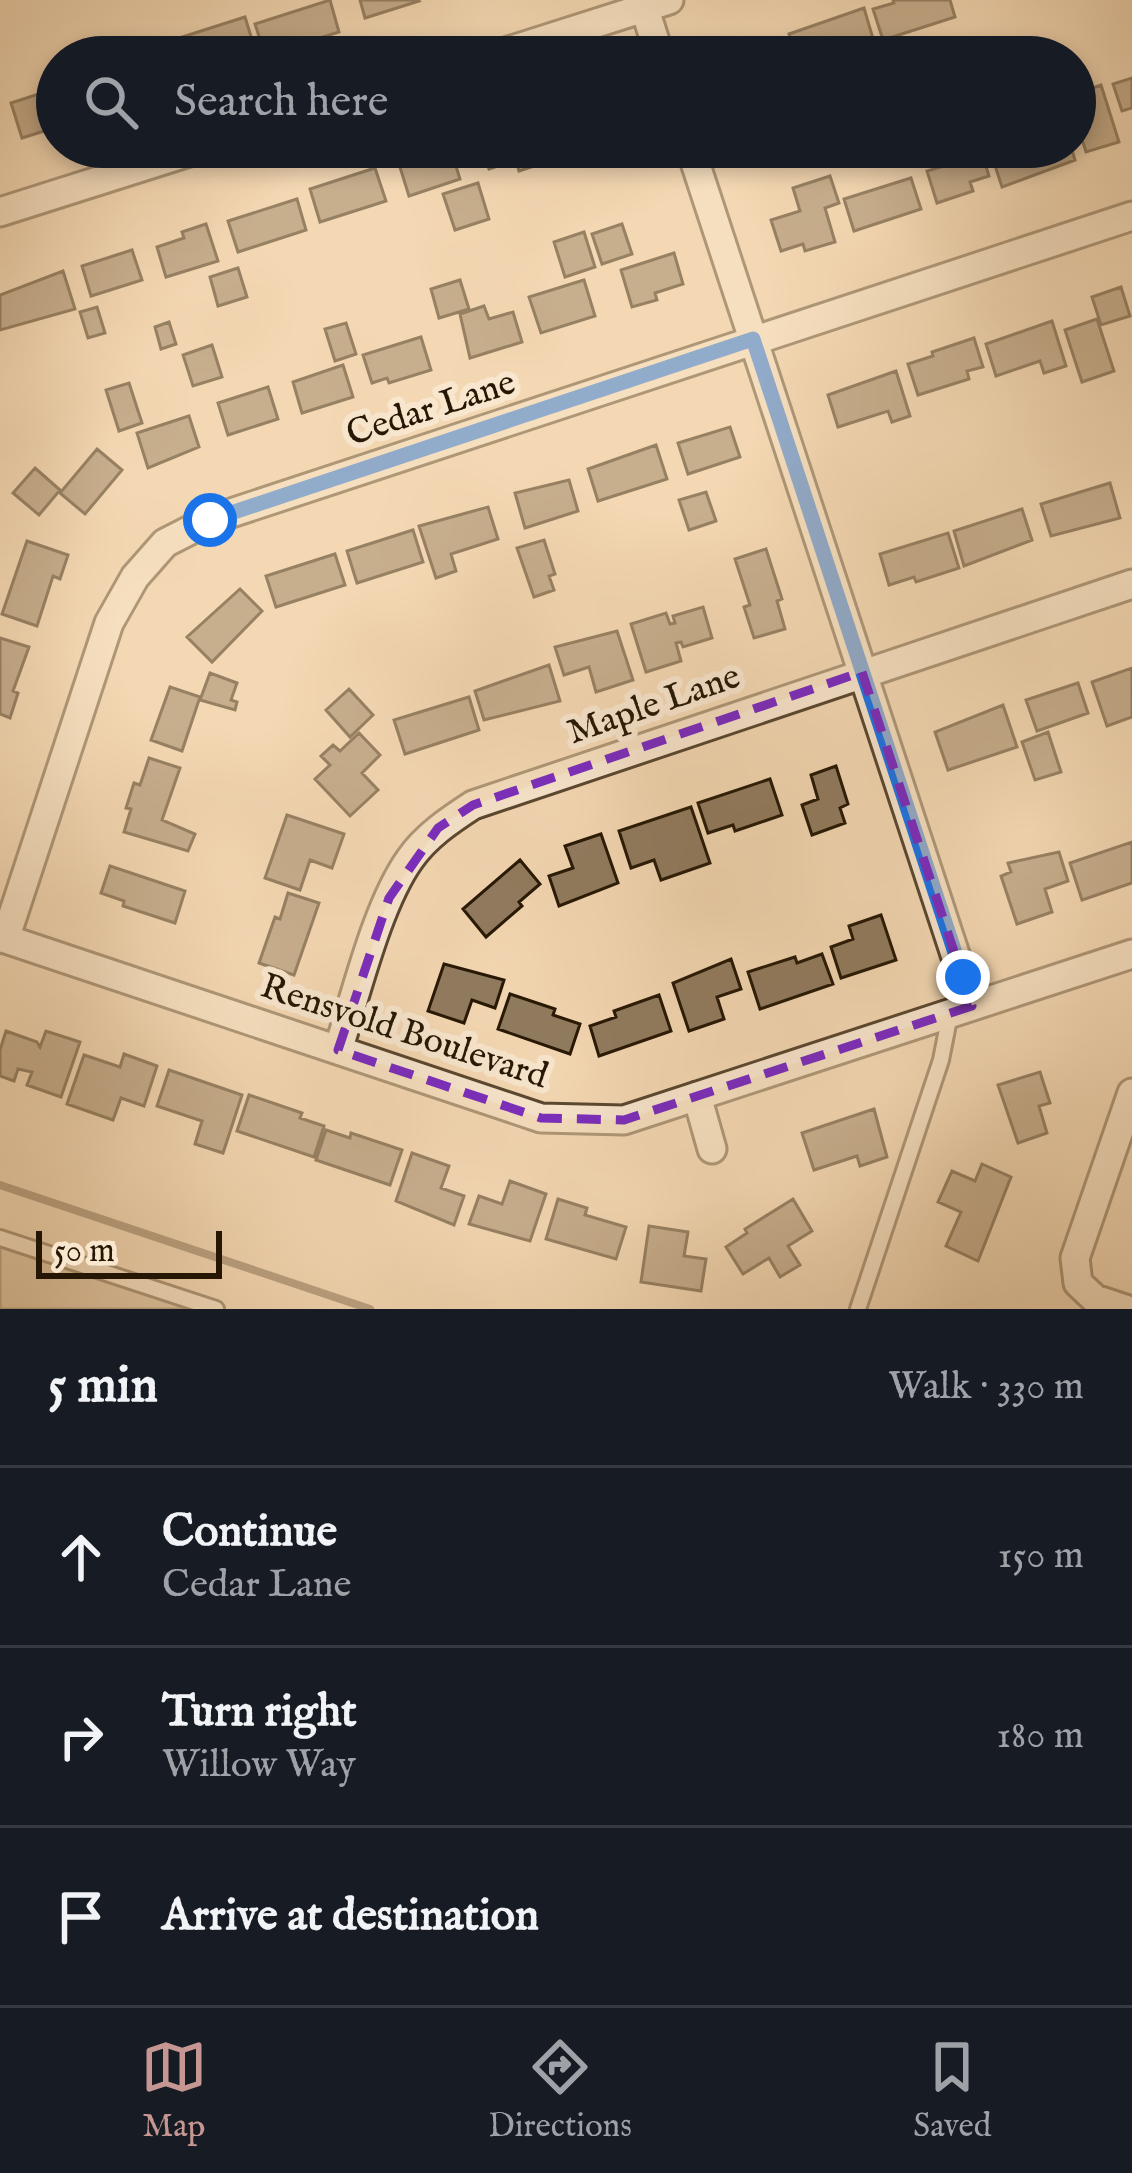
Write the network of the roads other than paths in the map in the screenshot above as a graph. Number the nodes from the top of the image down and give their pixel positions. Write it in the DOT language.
graph roads {
  1 [pos="652,3"];
  2 [pos="553,36"];
  3 [pos="657,36"];
  4 [pos="139,168"];
  5 [pos="697,168"];
  6 [pos="0,212"];
  7 [pos="1132,216"];
  8 [pos="753,339"];
  9 [pos="1132,584"];
  10 [pos="862,672"];
  11 [pos="3,938"];
  12 [pos="1131,957"];
  13 [pos="961,1010"];
  14 [pos="338,1050"];
  15 [pos="1132,1093"];
  16 [pos="698,1096"];
  17 [pos="712,1149"];
  18 [pos="0,1238"];
  19 [pos="215,1309"];
  20 [pos="858,1309"];
  21 [pos="1125,1309"];
  1 -- 2 [label="street"];
  1 -- 3 [label="street"];
  4 -- 6 [label="street"];
  5 -- 8 [label="street"];
  7 -- 8 [label="street, Cedar Lane"];
  8 -- 10 [label="street"];
  8 -- 11 [label="street, Cedar Lane"];
  9 -- 10 [label="street, Maple Lane"];
  10 -- 13 [label="street"];
  10 -- 14 [label="street, Maple Lane"];
  11 -- 14 [label="street, Rensvold Boulevard"];
  12 -- 13 [label="street, Rensvold Boulevard"];
  13 -- 16 [label="street, Rensvold Boulevard"];
  13 -- 20 [label="lane"];
  14 -- 16 [label="street, Rensvold Boulevard"];
  15 -- 21 [label="street"];
  16 -- 17 [label="street"];
  18 -- 19 [label="lane"];
}
